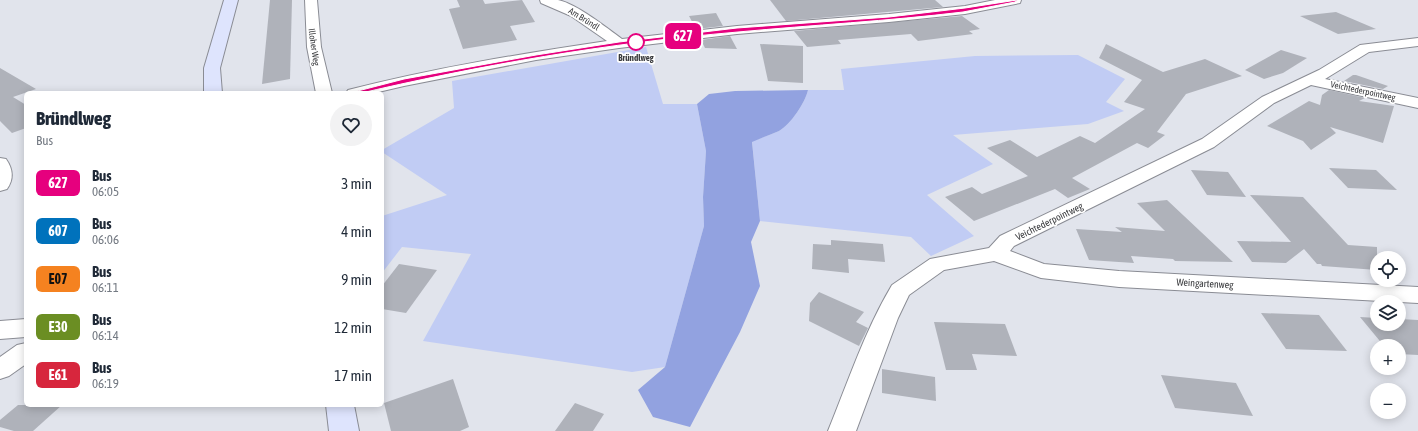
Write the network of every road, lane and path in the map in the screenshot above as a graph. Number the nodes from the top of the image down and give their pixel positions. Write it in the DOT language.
graph roads {
  1 [pos="231,0"];
  2 [pos="311,0"];
  3 [pos="546,0"];
  4 [pos="1016,0"];
  5 [pos="961,5"];
  6 [pos="1418,42"];
  7 [pos="619,44"];
  8 [pos="1309,80"];
  9 [pos="212,91"];
  10 [pos="323,91"];
  11 [pos="362,91"];
  12 [pos="1418,103"];
  13 [pos="0,163"];
  14 [pos="0,186"];
  15 [pos="996,254"];
  16 [pos="1418,295"];
  17 [pos="24,328"];
  18 [pos="0,330"];
  19 [pos="24,353"];
  20 [pos="0,369"];
  21 [pos="341,407"];
  22 [pos="344,431"];
  23 [pos="842,431"];
  1 -- 9 [label="street"];
  2 -- 10 [label="street, Illoher Weg"];
  3 -- 7 [label="street, Am Bründl"];
  4 -- 5 [label="street"];
  5 -- 7 [label="street"];
  6 -- 8 [label="street, Veichtederpointweg"];
  7 -- 11 [label="street"];
  8 -- 12 [label="street, Veichtederpointweg"];
  8 -- 15 [label="street, Veichtederpointweg"];
  13 -- 14 [label="street"];
  15 -- 16 [label="street, Weingartenweg"];
  15 -- 23 [label="street"];
  17 -- 18 [label="street"];
  19 -- 20 [label="street"];
  21 -- 22 [label="street"];
}
